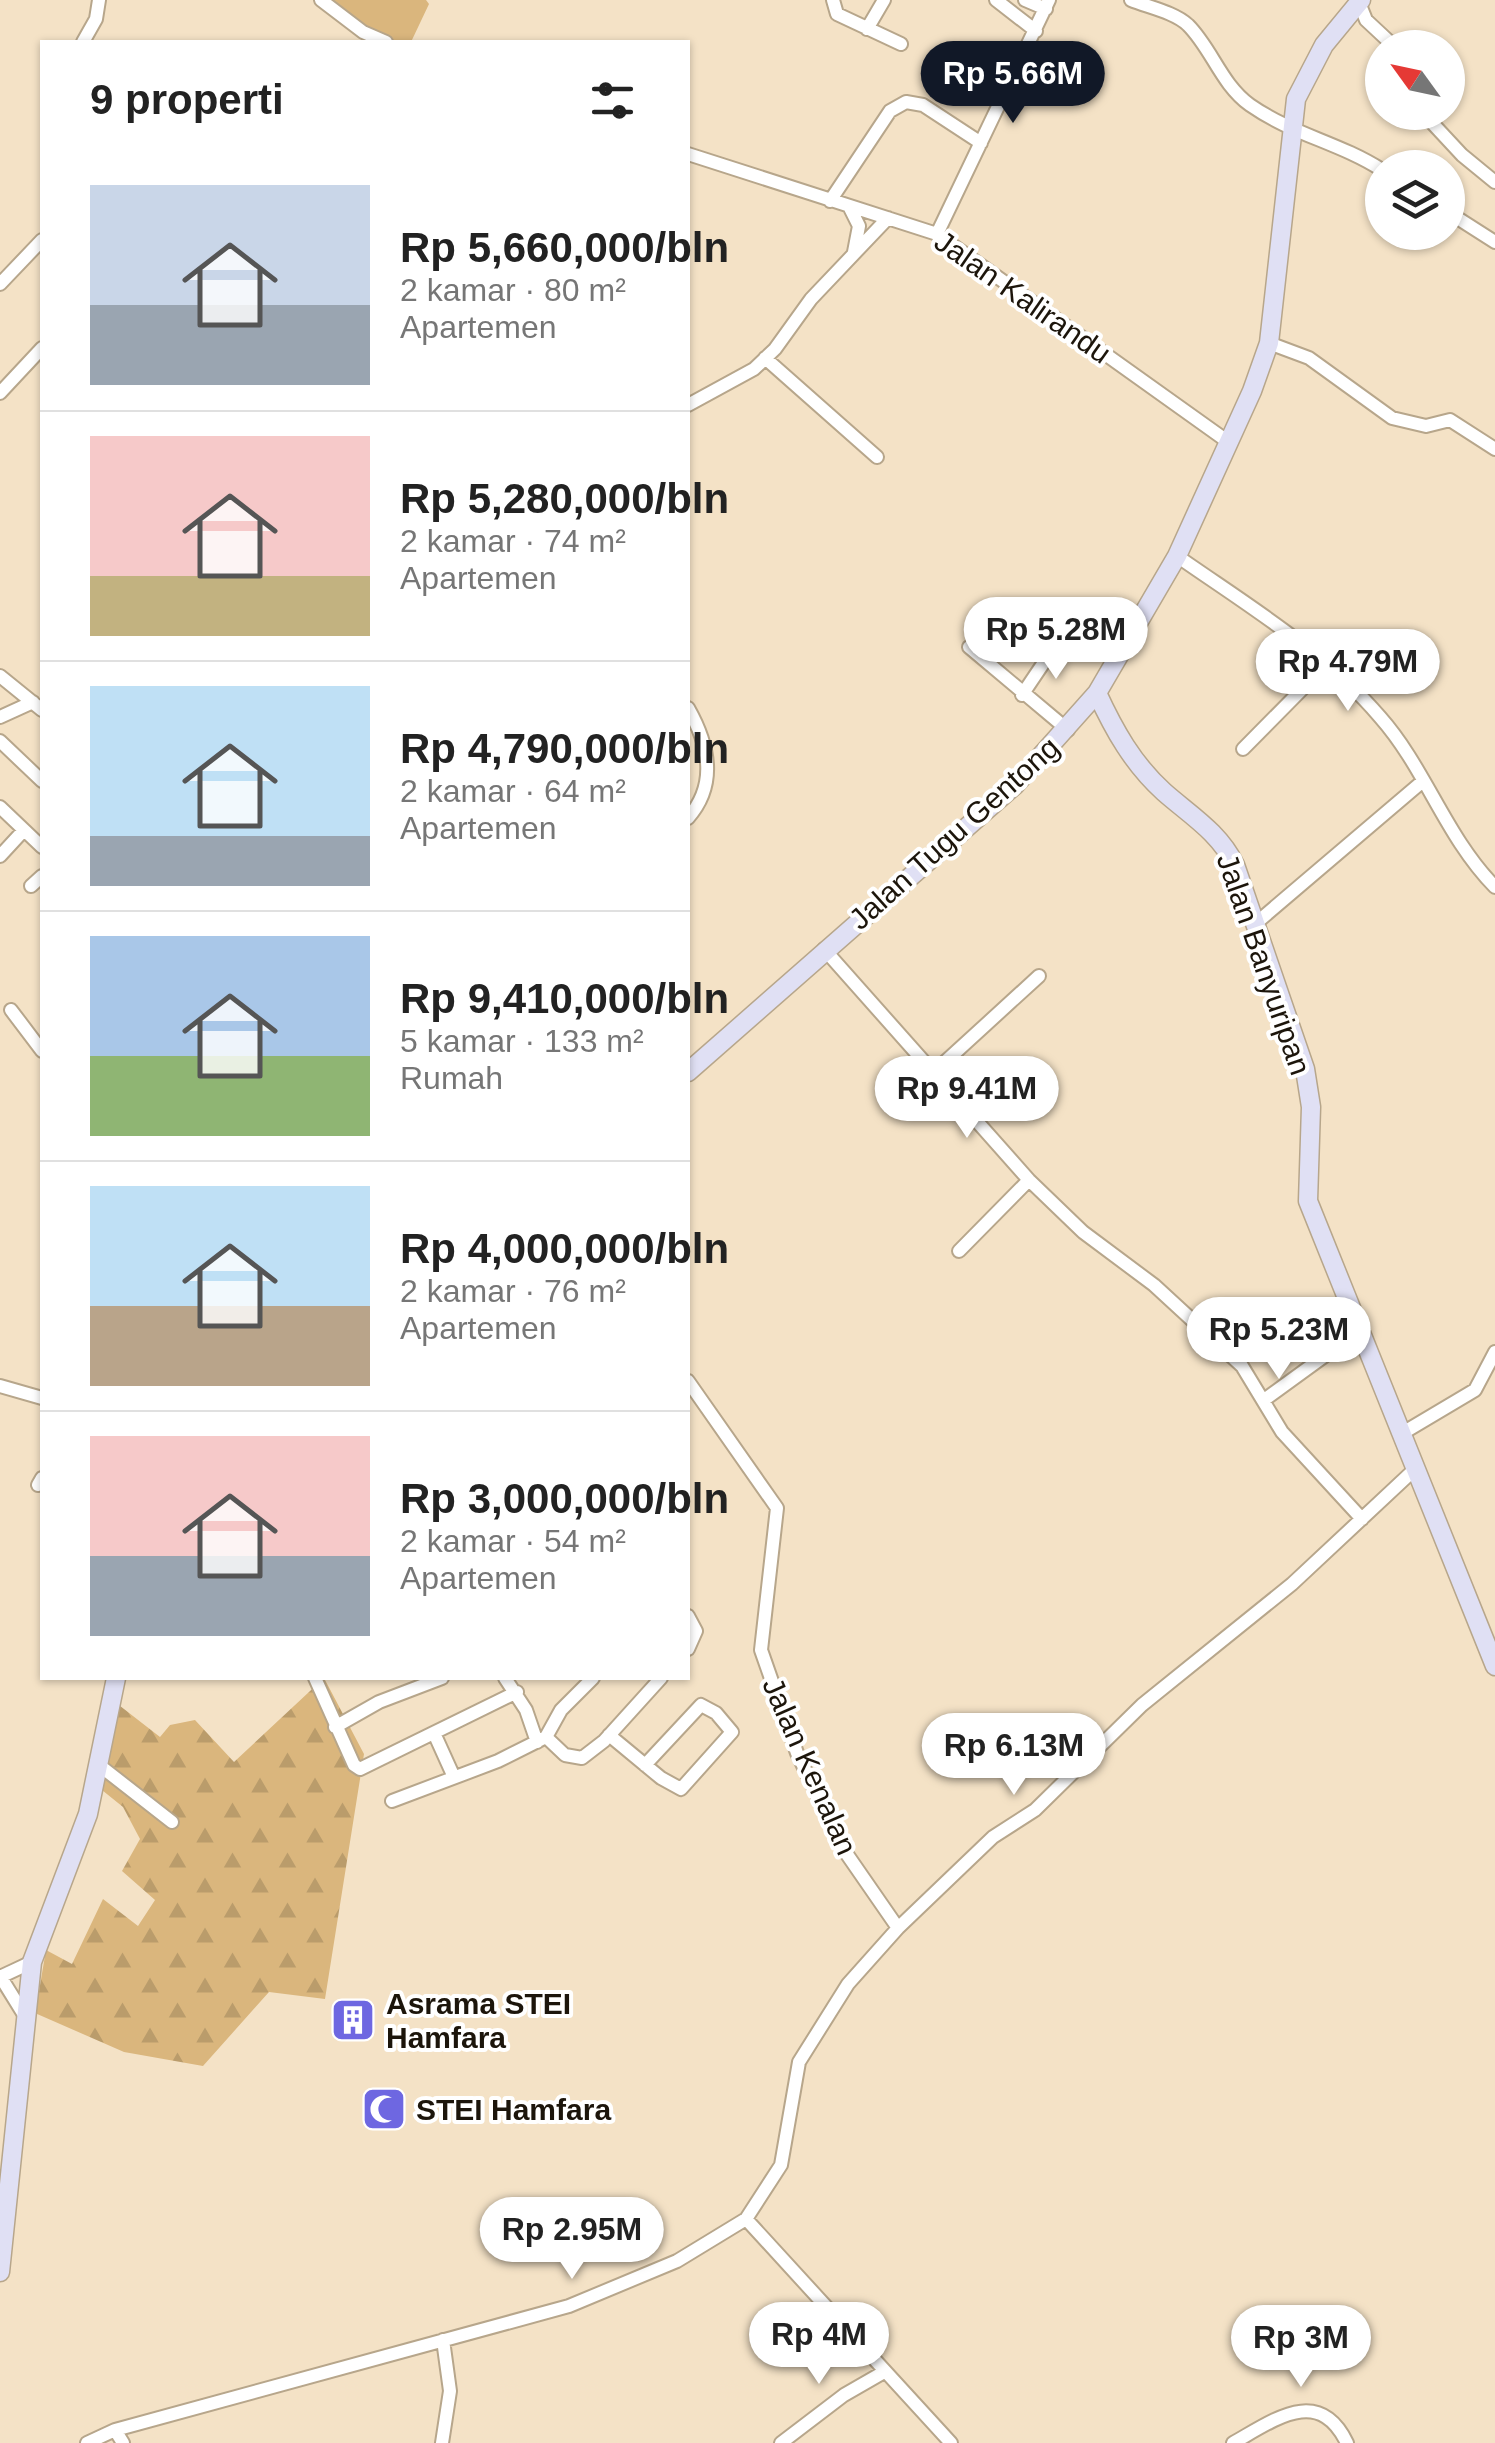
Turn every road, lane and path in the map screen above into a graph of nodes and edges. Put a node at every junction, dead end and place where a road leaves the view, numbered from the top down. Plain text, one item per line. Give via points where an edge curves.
1 (99, 0) edge
2 (321, 0) edge
3 (833, 0) edge
4 (884, 0) edge
5 (996, 0) edge
6 (1026, 0) edge
7 (1131, 0) edge
8 (1360, 0) edge
9 (1048, 4) edge
10 (866, 29) junction
11 (1377, 30) edge
12 (1036, 31) junction
13 (84, 40) edge
14 (381, 40) edge
15 (901, 44) dead end
16 (1290, 130) junction
17 (1439, 130) edge
18 (981, 143) junction
19 (690, 155) edge
20 (1365, 160) edge
21 (1495, 182) edge
22 (830, 201) junction
23 (850, 208) junction
24 (888, 218) junction
25 (1465, 223) edge
26 (937, 234) junction
27 (40, 242) edge
28 (1495, 242) edge
29 (854, 254) junction
30 (0, 284) edge
31 (1268, 342) junction
32 (40, 350) edge
33 (766, 358) junction
34 (0, 392) edge
35 (690, 404) edge
36 (1227, 441) junction
37 (1495, 450) edge
38 (878, 457) dead end
39 (1178, 556) junction
40 (1055, 646) dead end
41 (968, 647) dead end
42 (1327, 664) junction
43 (0, 676) edge
44 (1097, 693) junction
45 (1022, 694) junction
46 (38, 706) edge
47 (690, 714) edge
48 (0, 717) edge
49 (1068, 730) junction
50 (0, 741) edge
51 (1243, 749) dead end
52 (40, 779) edge
53 (1423, 781) junction
54 (0, 807) edge
55 (690, 815) edge
56 (24, 830) junction
57 (40, 845) edge
58 (0, 856) edge
59 (40, 878) edge
60 (31, 886) dead end
61 (1495, 886) edge
62 (1256, 924) junction
63 (824, 949) junction
64 (1039, 976) dead end
65 (11, 1010) dead end
66 (40, 1048) edge
67 (690, 1070) edge
68 (934, 1072) junction
69 (1029, 1180) junction
70 (959, 1251) dead end
71 (1359, 1331) junction
72 (1495, 1352) edge
73 (690, 1385) edge
74 (0, 1386) edge
75 (40, 1397) edge
76 (1264, 1400) junction
77 (1401, 1434) junction
78 (1415, 1470) junction
79 (1362, 1520) junction
80 (690, 1620) edge
81 (690, 1644) edge
82 (1495, 1666) edge
83 (116, 1680) edge
84 (316, 1680) edge
85 (437, 1680) edge
86 (507, 1680) edge
87 (590, 1680) edge
88 (659, 1680) edge
89 (517, 1692) junction
90 (335, 1727) junction
91 (434, 1733) junction
92 (609, 1734) junction
93 (542, 1739) junction
94 (98, 1764) junction
95 (645, 1765) junction
96 (453, 1776) junction
97 (392, 1801) dead end
98 (172, 1822) dead end
99 (898, 1928) junction
100 (32, 1962) junction
101 (0, 1977) edge
102 (23, 2014) junction
103 (746, 2220) junction
104 (0, 2272) edge
105 (443, 2340) junction
106 (884, 2372) junction
107 (115, 2430) junction
108 (87, 2443) edge
109 (123, 2443) edge
110 (442, 2443) edge
111 (781, 2443) edge
112 (950, 2443) edge
113 (1233, 2443) edge
114 (1347, 2443) edge

1 - 13 street
2 - 14 street
3 - 10 street via 836,14
4 - 10 street
5 - 12 street
6 - 9 street
7 - 16 street via 1189,26 1238,95
8 - 11 street
8 - 16 main road, Jalan Tugu Gentong via 1307,72
9 - 12 street
10 - 15 street
12 - 18 street
16 - 20 street
16 - 31 main road, Jalan Tugu Gentong
17 - 21 street
18 - 22 street via 923,105 906,102 890,112
18 - 26 street
19 - 22 street, Jalan Kalirandu
22 - 23 street, Jalan Kalirandu
23 - 24 street, Jalan Kalirandu
23 - 29 street via 859,226
24 - 26 street, Jalan Kalirandu
24 - 29 street
25 - 28 street
26 - 36 street, Jalan Kalirandu
27 - 30 street
29 - 33 street
31 - 36 main road, Jalan Tugu Gentong
31 - 37 street via 1309,358 1392,418 1426,426 1450,420
32 - 34 street
33 - 35 street
33 - 38 street
36 - 39 main road, Jalan Tugu Gentong
39 - 42 street
39 - 44 main road, Jalan Tugu Gentong
40 - 45 street
41 - 45 street
42 - 51 street
42 - 53 street via 1380,716
43 - 46 street
44 - 49 main road, Jalan Tugu Gentong
44 - 62 main road, Jalan Banyuripan via 1132,758 1227,848
45 - 49 street
46 - 48 street
47 - 55 street via 709,766
49 - 63 main road, Jalan Tugu Gentong
50 - 52 street
53 - 61 street via 1456,842
53 - 62 street
54 - 56 street
56 - 57 street
56 - 58 street
59 - 60 street
62 - 71 main road, Jalan Banyuripan via 1305,1069 1311,1107 1308,1201
63 - 67 main road, Jalan Tugu Gentong
63 - 68 street
64 - 68 street
65 - 66 street
68 - 69 street
69 - 70 street
69 - 76 street via 1242,1366
71 - 76 street
71 - 77 main road, Jalan Banyuripan
72 - 77 street via 1475,1390
73 - 99 street, Jalan Kenalan via 777,1508 761,1650 844,1850
74 - 75 street
76 - 79 street via 1282,1432
77 - 78 main road, Jalan Banyuripan
78 - 79 street
78 - 82 main road, Jalan Banyuripan
79 - 99 street via 1263,1610 1142,1705 1035,1810 993,1837
80 - 81 street via 696,1630
83 - 94 main road
84 - 90 street
85 - 90 street
86 - 89 street
87 - 93 street
88 - 92 street
89 - 91 street
89 - 93 street
90 - 91 street via 360,1769
91 - 96 street
92 - 93 street via 578,1759
92 - 95 street
93 - 96 street
94 - 98 street
94 - 100 main road via 88,1814
95 - 95 street via 700,1705 732,1732 680,1789
96 - 97 street
99 - 103 street via 810,2040 796,2076 781,2164
100 - 101 street
100 - 102 main road
101 - 102 street
102 - 104 main road
103 - 105 street via 629,2283
103 - 106 street
105 - 107 street
105 - 110 street via 450,2391
106 - 111 street
106 - 112 street
107 - 108 street
107 - 109 street
113 - 114 street via 1310,2410 1331,2420

